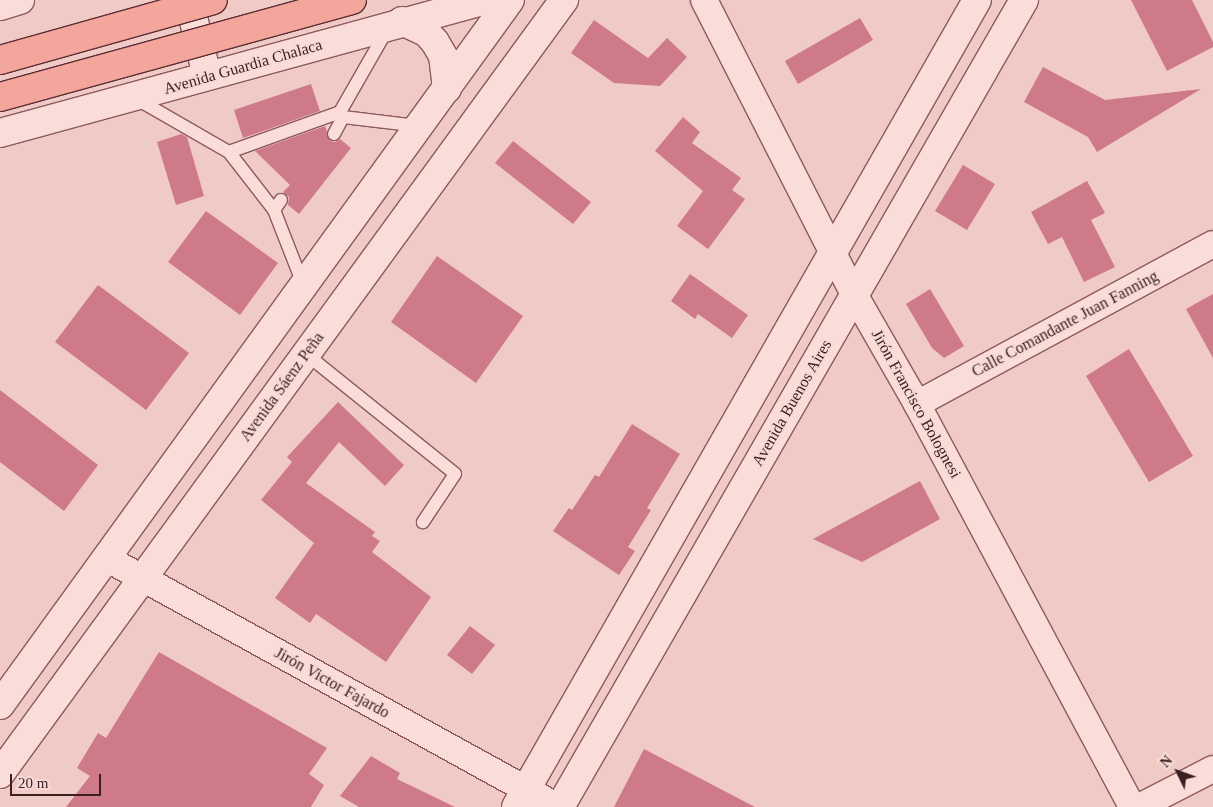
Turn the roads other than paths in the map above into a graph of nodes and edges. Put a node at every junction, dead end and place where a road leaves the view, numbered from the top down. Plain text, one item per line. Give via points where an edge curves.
1 (20, 0) edge
2 (189, 0) edge
3 (213, 0) edge
4 (352, 0) edge
5 (486, 0) edge
6 (510, 0) edge
7 (564, 0) edge
8 (704, 0) edge
9 (977, 0) edge
10 (1024, 0) edge
11 (0, 6) edge
12 (395, 24) junction
13 (0, 60) edge
14 (207, 76) junction
15 (447, 89) junction
16 (0, 97) edge
17 (133, 97) junction
18 (342, 115) junction
19 (419, 126) junction
20 (0, 134) edge
21 (334, 134) dead end
22 (229, 152) junction
23 (1213, 244) edge
24 (833, 253) junction
25 (304, 286) junction
26 (854, 294) junction
27 (306, 354) junction
28 (917, 404) junction
29 (424, 522) dead end
30 (106, 558) junction
31 (142, 578) junction
32 (0, 705) edge
33 (1213, 769) edge
34 (0, 774) edge
35 (521, 798) edge
36 (559, 807) edge
37 (1132, 807) edge
38 (1139, 807) edge

1 - 11 main road
2 - 14 main road
3 - 13 main road, bridge
4 - 16 main road, bridge
5 - 12 main road, Avenida Guardia Chalaca
6 - 15 main road
7 - 27 main road, Avenida Sáenz Peña
8 - 24 street, Jirón Francisco Bolognesi
9 - 24 main road
10 - 26 main road, Avenida Buenos Aires
12 - 14 main road, Avenida Guardia Chalaca
12 - 15 main road via 426,32 435,42 443,56
12 - 18 lane
14 - 17 main road, Avenida Guardia Chalaca
15 - 19 main road
17 - 20 main road, Avenida Guardia Chalaca
17 - 22 lane
18 - 19 lane
18 - 21 lane
18 - 22 lane
19 - 25 main road
22 - 25 lane via 278,205
23 - 28 street, Calle Comandante Juan Fanning
24 - 26 street, Jirón Francisco Bolognesi
24 - 35 main road
25 - 30 main road
26 - 28 street, Jirón Francisco Bolognesi
26 - 36 main road, Avenida Buenos Aires
27 - 29 lane via 456,474
27 - 31 main road, Avenida Sáenz Peña
28 - 37 street, Jirón Francisco Bolognesi
30 - 31 street, Jirón Victor Fajardo
30 - 32 main road
31 - 34 main road, Avenida Sáenz Peña
31 - 35 street, Jirón Victor Fajardo
33 - 38 street
35 - 36 street, Jirón Victor Fajardo

